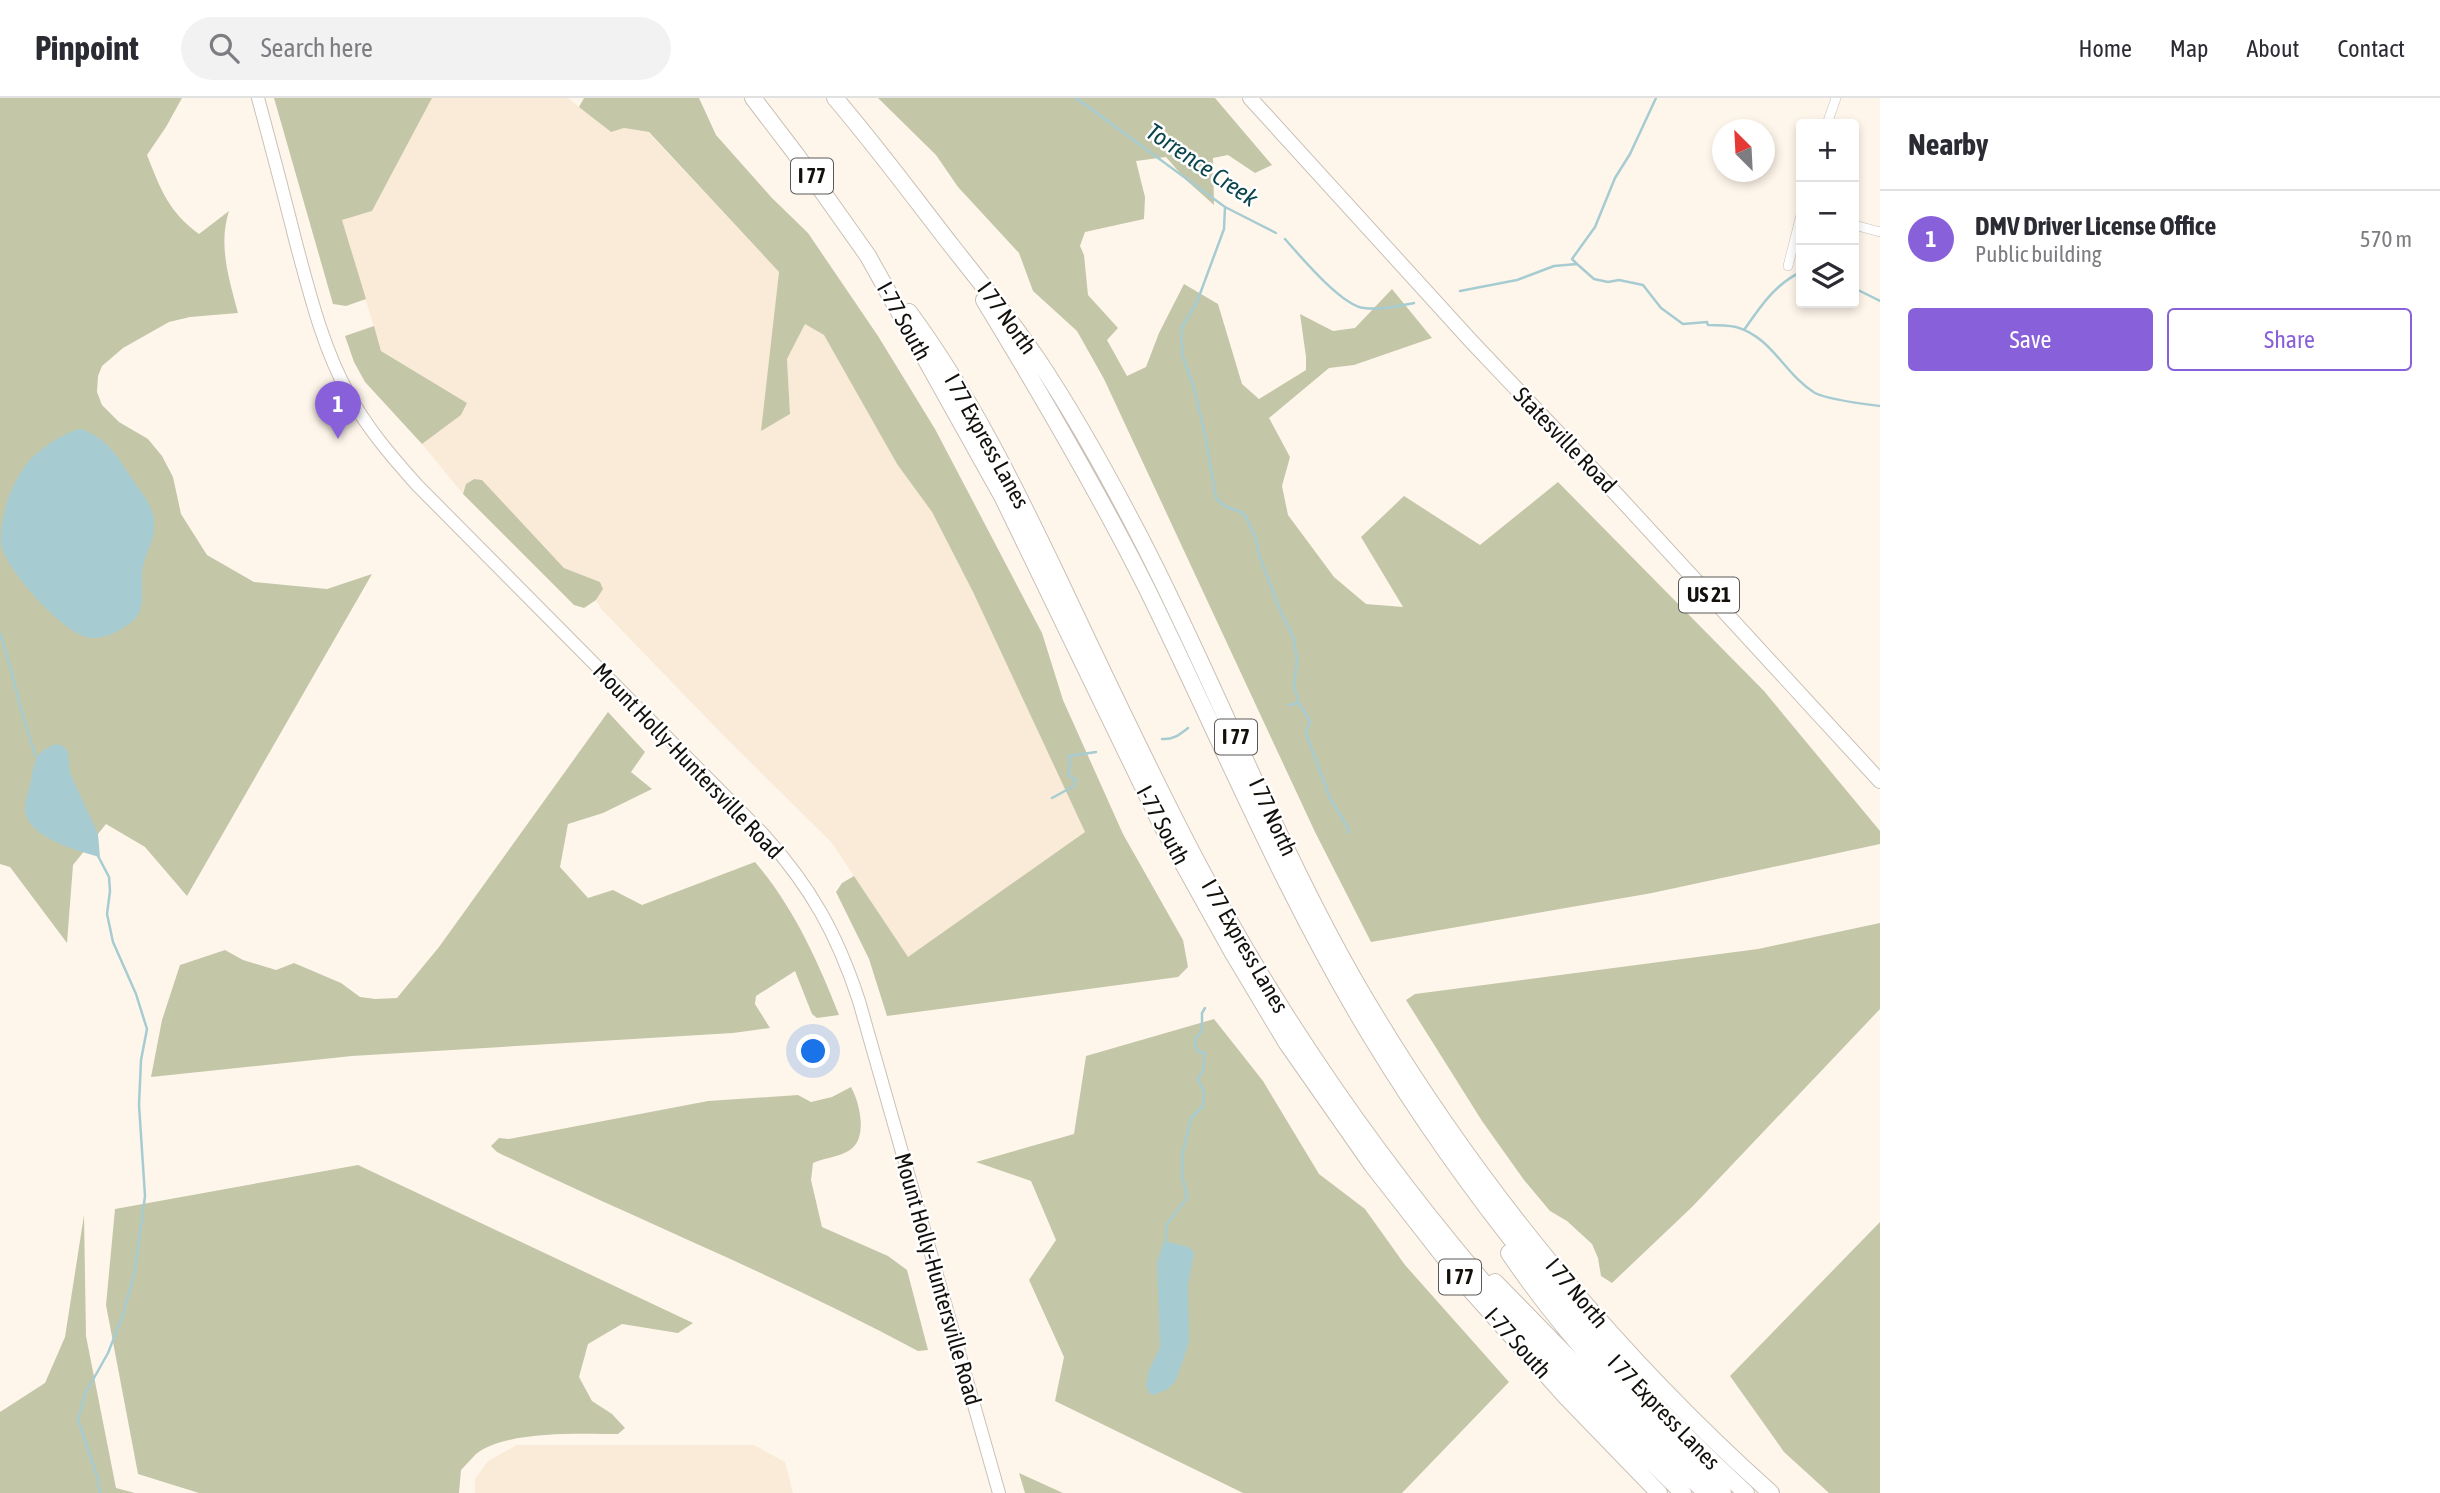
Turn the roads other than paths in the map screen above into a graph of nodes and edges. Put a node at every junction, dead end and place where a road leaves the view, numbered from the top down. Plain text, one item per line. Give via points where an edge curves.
1 (258, 98) edge
2 (753, 98) edge
3 (835, 98) edge
4 (1250, 98) edge
5 (1836, 98) edge
6 (1829, 119) edge
7 (1859, 226) edge
8 (1880, 232) edge
9 (1796, 235) edge
10 (950, 244) junction
11 (868, 256) junction
12 (1788, 266) dead end
13 (1880, 781) edge
14 (1451, 1159) junction
15 (1414, 1197) junction
16 (999, 1493) edge
17 (1659, 1493) edge
18 (1684, 1493) edge
19 (1706, 1493) edge
20 (1723, 1493) edge
21 (1746, 1493) edge
22 (1771, 1493) edge

1 - 16 main road, Mount Holly-Huntersville Road via 332,360 360,413 416,485 763,834 824,915 859,1001
2 - 11 highway, I-77 South / I 77
3 - 10 highway, I 77 North / I 77
4 - 13 main road, Statesville Road / US 21
5 - 6 street
7 - 8 street
9 - 12 street
10 - 14 highway, I 77 Express Lanes / I 77 via 1119,534 1320,947 1369,1034
10 - 22 highway, I 77 North / I 77 via 1040,363 1116,492 1184,625 1308,892 1408,1068 1471,1160 1555,1268 1655,1381
11 - 15 highway, I 77 Express Lanes / I 77 via 941,358 992,445 1174,818 1245,949 1326,1076
11 - 17 highway, I-77 South / I 77 via 1002,496 1167,835 1286,1042 1372,1165 1465,1284
14 - 20 highway via 1505,1247 1561,1323 1632,1403
14 - 21 highway, I 77 Express Lanes / I 77 via 1576,1318 1643,1392
15 - 18 highway, I 77 Express Lanes / I 77 via 1542,1350
15 - 19 highway

